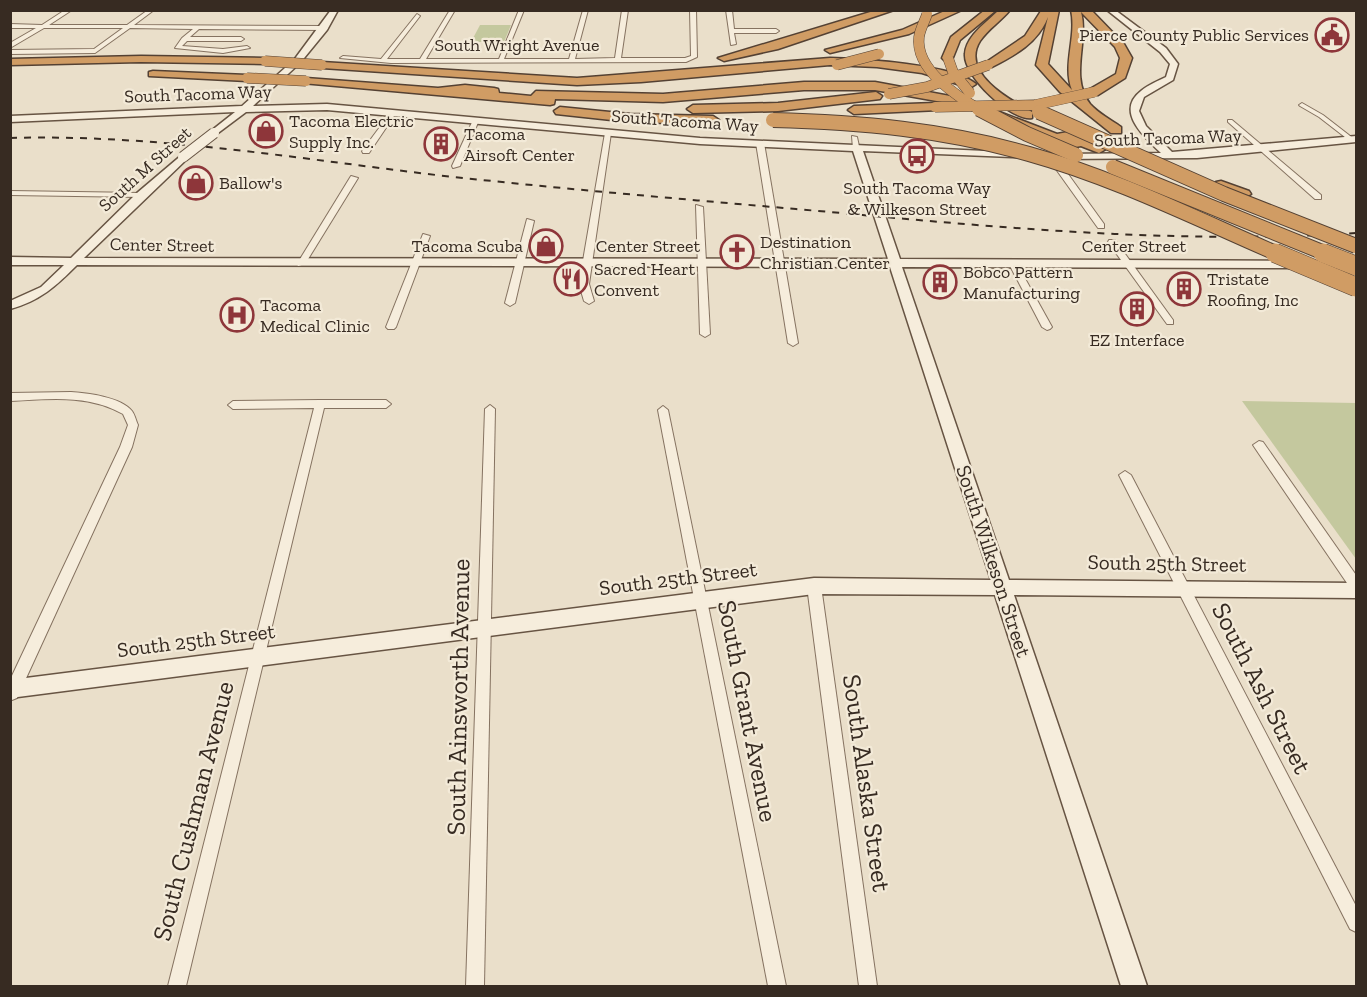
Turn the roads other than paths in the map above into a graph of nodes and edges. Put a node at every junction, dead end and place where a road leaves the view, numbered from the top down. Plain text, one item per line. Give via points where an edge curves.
1 (70, 10) edge
2 (153, 10) edge
3 (335, 10) edge
4 (453, 10) edge
5 (522, 10) edge
6 (586, 10) edge
7 (625, 10) edge
8 (693, 10) edge
9 (729, 10) edge
10 (889, 10) edge
11 (957, 10) edge
12 (971, 10) edge
13 (991, 10) edge
14 (1005, 10) edge
15 (1045, 10) edge
16 (1054, 10) edge
17 (1076, 10) edge
18 (1085, 10) edge
19 (1110, 10) edge
20 (929, 12) edge
21 (417, 16) dead end
22 (10, 26) edge
23 (44, 26) junction
24 (127, 28) junction
25 (197, 28) junction
26 (325, 28) junction
27 (945, 28) dead end
28 (732, 31) junction
29 (776, 31) dead end
30 (929, 36) dead end
31 (184, 39) junction
32 (241, 39) dead end
33 (912, 43) dead end
34 (733, 44) dead end
35 (10, 46) edge
36 (247, 48) dead end
37 (10, 52) edge
38 (884, 52) dead end
39 (343, 58) dead end
40 (383, 60) junction
41 (422, 60) junction
42 (501, 60) junction
43 (572, 60) junction
44 (618, 60) junction
45 (10, 62) edge
46 (10, 68) edge
47 (256, 69) junction
48 (444, 72) junction
49 (136, 74) dead end
50 (314, 75) junction
51 (497, 76) junction
52 (480, 84) junction
53 (436, 92) junction
54 (595, 104) junction
55 (1084, 105) junction
56 (1302, 105) dead end
57 (1318, 105) dead end
58 (244, 109) junction
59 (393, 112) junction
60 (1039, 112) junction
61 (1321, 116) junction
62 (10, 119) edge
63 (476, 120) junction
64 (1230, 121) dead end
65 (1116, 130) junction
66 (608, 133) junction
67 (854, 136) dead end
68 (1354, 140) edge
69 (759, 143) junction
70 (857, 148) junction
71 (1100, 149) junction
72 (1265, 150) junction
73 (366, 151) dead end
74 (1170, 156) junction
75 (1052, 157) junction
76 (456, 166) dead end
77 (354, 178) dead end
78 (10, 193) edge
79 (1244, 194) junction
80 (141, 195) junction
81 (1318, 197) dead end
82 (1180, 205) junction
83 (699, 207) dead end
84 (530, 221) dead end
85 (1101, 226) dead end
86 (1356, 230) edge
87 (426, 236) dead end
88 (1356, 238) edge
89 (1112, 242) dead end
90 (1356, 246) edge
91 (1356, 253) edge
92 (1356, 259) edge
93 (10, 261) edge
94 (73, 262) junction
95 (301, 264) junction
96 (415, 264) junction
97 (520, 264) junction
98 (586, 264) junction
99 (702, 264) junction
100 (779, 264) junction
101 (895, 264) junction
102 (1013, 264) junction
103 (1128, 264) junction
104 (1356, 265) edge
105 (1356, 271) edge
106 (1356, 278) edge
107 (1356, 287) edge
108 (1356, 297) edge
109 (589, 301) dead end
110 (510, 303) dead end
111 (10, 305) edge
112 (1170, 322) dead end
113 (390, 327) dead end
114 (1047, 327) dead end
115 (705, 334) dead end
116 (793, 343) dead end
117 (10, 397) edge
118 (320, 404) junction
119 (386, 404) dead end
120 (233, 405) dead end
121 (490, 409) dead end
122 (663, 410) dead end
123 (1259, 446) dead end
124 (1125, 475) dead end
125 (1001, 585) junction
126 (814, 586) junction
127 (1184, 587) junction
128 (1356, 588) edge
129 (702, 599) junction
130 (483, 627) junction
131 (257, 657) junction
132 (12, 691) edge
133 (1356, 923) edge
134 (177, 987) edge
135 (475, 987) edge
136 (777, 987) edge
137 (868, 987) edge
138 (1134, 987) edge

1 - 23 street
2 - 24 street
3 - 26 street, South M Street
4 - 41 street
5 - 42 street
6 - 43 street
7 - 44 street
8 - 44 street, South Wright Avenue via 691,59
9 - 28 street
10 - 48 highway via 774,47 677,66 578,73
11 - 51 highway via 877,40 758,63 623,76
12 - 27 highway
13 - 104 highway, bridge via 955,39 948,58 953,72 977,99 1041,136
14 - 71 highway via 972,45 973,68 981,80 1015,108
15 - 54 highway, bridge via 1041,25 1028,40 988,66 927,87 749,109
16 - 55 highway via 1042,65
17 - 55 highway via 1073,78
18 - 54 highway, bridge via 1120,46 1126,58 1121,75 1094,92 1060,101 726,115
19 - 74 street via 1163,50 1174,64 1170,78 1142,93 1134,110 1138,121
20 - 82 highway, bridge via 918,30 919,49 929,69 956,94 1014,128
21 - 40 street
22 - 23 street
23 - 24 street
23 - 35 street
24 - 25 street
24 - 37 street via 95,51
25 - 26 street
25 - 31 street
26 - 58 street, South M Street
28 - 29 street
28 - 34 street
30 - 33 highway
31 - 32 street
31 - 36 street via 177,47 223,51
38 - 52 highway, bridge via 778,75 668,86
39 - 40 street, South Wright Avenue
40 - 41 street, South Wright Avenue
41 - 42 street, South Wright Avenue
42 - 43 street, South Wright Avenue
43 - 44 street, South Wright Avenue
45 - 47 highway via 141,59
46 - 47 highway via 140,65
47 - 49 highway
47 - 50 highway, bridge
47 - 50 highway, bridge
48 - 50 highway
48 - 51 highway
50 - 52 highway
50 - 53 highway
50 - 82 highway, bridge via 371,92 630,118 881,124 986,143
51 - 60 highway, bridge via 629,80 844,60 912,66
52 - 71 highway via 598,94 823,81 884,84 979,103
53 - 54 highway
53 - 92 highway via 465,89 652,98 804,86 875,86 962,102
55 - 65 highway
56 - 61 street
57 - 61 street
58 - 59 street, South Tacoma Way
58 - 62 street, South Tacoma Way
58 - 80 street, South M Street, bridge
59 - 63 street, South Tacoma Way
59 - 73 street
60 - 79 highway, bridge
60 - 90 highway, bridge via 1224,194
61 - 68 street
63 - 66 street, South Tacoma Way
63 - 76 street
64 - 72 street
65 - 79 highway via 1157,155
65 - 86 highway via 1199,168
66 - 69 street, South Tacoma Way
66 - 98 street
67 - 70 street, South Wilkeson Street
68 - 72 street, South Tacoma Way
69 - 70 street, South Tacoma Way
69 - 100 street
70 - 75 street, South Tacoma Way
70 - 101 street, South Wilkeson Street
71 - 91 highway
72 - 74 street, South Tacoma Way
72 - 81 street
74 - 75 street, South Tacoma Way
75 - 85 street
77 - 95 street
78 - 80 street
79 - 88 highway
80 - 94 street, South M Street
82 - 105 highway, bridge
82 - 106 highway
82 - 107 highway, bridge
82 - 108 highway, bridge
83 - 99 street
84 - 97 street
87 - 96 street
89 - 103 street
93 - 94 street, Center Street
94 - 95 street, Center Street
94 - 111 street, South M Street via 45,290
95 - 96 street, Center Street
96 - 97 street, Center Street
96 - 113 street
97 - 98 street, Center Street
97 - 110 street
98 - 99 street, Center Street
98 - 109 street via 584,287
99 - 100 street, Center Street
99 - 115 street
100 - 101 street, Center Street
100 - 116 street
101 - 102 street, Center Street
101 - 125 street, South Wilkeson Street
102 - 103 street, Center Street
102 - 114 street
103 - 104 street, Center Street
103 - 112 street
117 - 132 street via 89,398 111,404 130,416 132,430
118 - 119 street
118 - 120 street
118 - 131 street, South Cushman Avenue
121 - 130 street, South Ainsworth Avenue
122 - 129 street, South Grant Avenue
123 - 128 street
124 - 127 street, South Ash Street
125 - 126 street, South 25th Street
125 - 127 street, South 25th Street
125 - 138 street, South Wilkeson Street
126 - 129 street, South 25th Street
126 - 137 street, South Alaska Street
127 - 128 street, South 25th Street
127 - 133 street, South Ash Street
129 - 130 street, South 25th Street
129 - 136 street, South Grant Avenue
130 - 131 street, South 25th Street
130 - 135 street, South Ainsworth Avenue
131 - 132 street, South 25th Street
131 - 134 street, South Cushman Avenue

